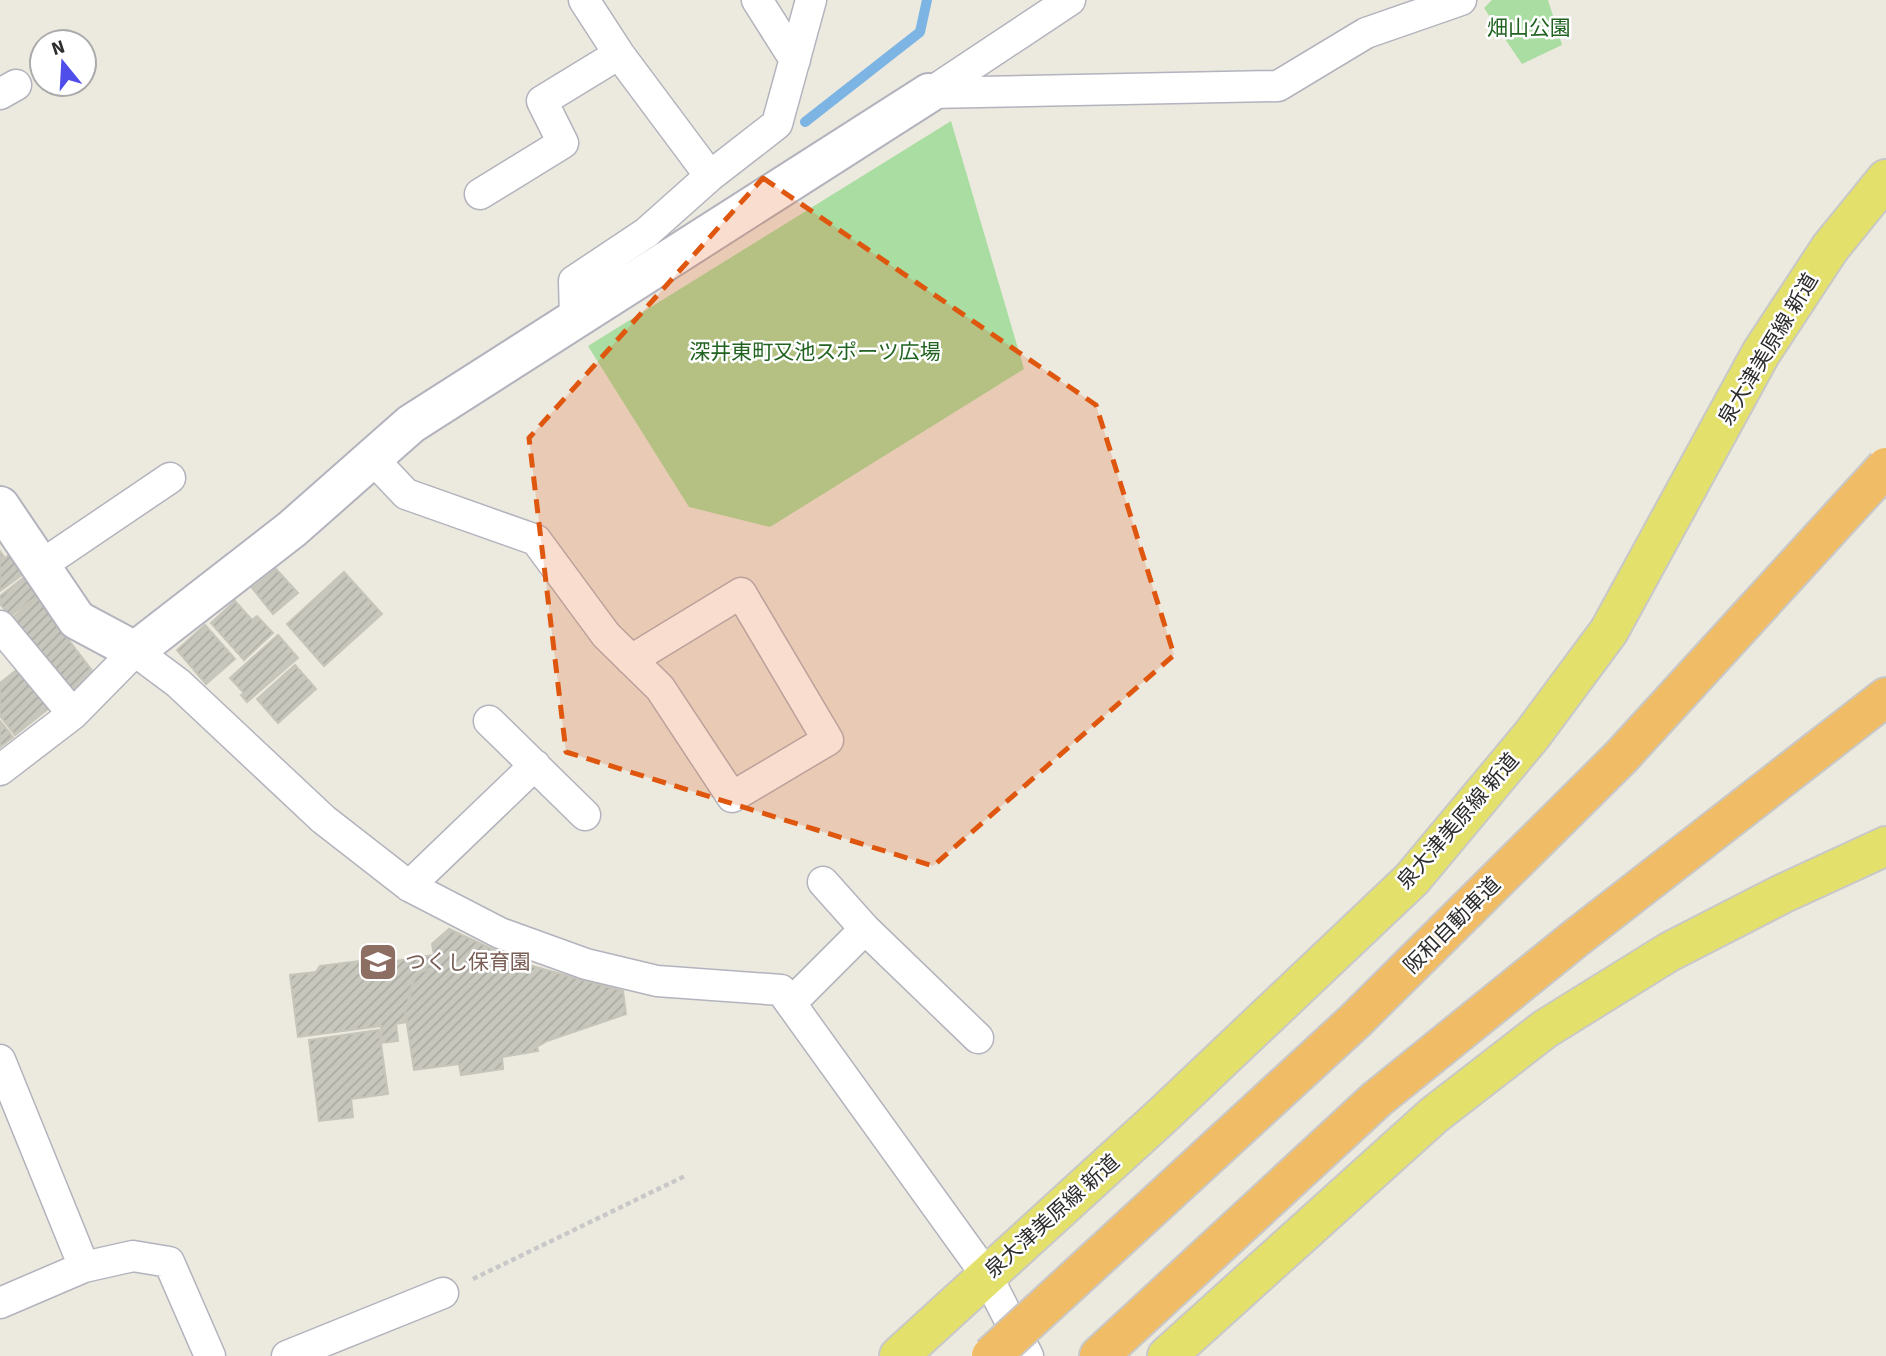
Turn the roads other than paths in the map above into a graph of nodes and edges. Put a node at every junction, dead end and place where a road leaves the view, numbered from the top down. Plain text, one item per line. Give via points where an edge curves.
1 (584, 0) edge
2 (757, 0) edge
3 (811, 0) edge
4 (1070, 0) edge
5 (1461, 0) edge
6 (619, 54) junction
7 (794, 60) junction
8 (929, 93) junction
9 (710, 176) junction
10 (1886, 179) edge
11 (480, 194) dead end
12 (575, 317) junction
13 (371, 457) junction
14 (1886, 467) edge
15 (170, 478) dead end
16 (0, 506) edge
17 (40, 566) junction
18 (0, 626) edge
19 (135, 651) junction
20 (631, 660) junction
21 (1886, 697) edge
22 (73, 715) junction
23 (489, 721) dead end
24 (535, 765) junction
25 (0, 771) edge
26 (585, 815) dead end
27 (1886, 846) edge
28 (823, 882) dead end
29 (409, 886) junction
30 (865, 929) junction
31 (791, 1003) junction
32 (978, 1038) dead end
33 (0, 1060) edge
34 (84, 1268) junction
35 (987, 1276) junction
36 (443, 1293) road end
37 (0, 1303) edge
38 (211, 1356) edge
39 (287, 1356) edge
40 (899, 1356) edge
41 (990, 1356) edge
42 (1028, 1356) edge
43 (1098, 1356) edge
44 (1167, 1356) edge

1 - 6 street
2 - 7 street
3 - 7 street
4 - 8 street
5 - 8 street via 1366,33 1278,86
6 - 9 street
6 - 11 street via 542,101 563,144
7 - 9 street via 777,124
8 - 12 street
9 - 12 street via 646,233 574,281
10 - 35 main road, 泉大津美原線 新道 via 1830,248 1761,353 1609,631 1523,746 1412,879
12 - 13 street via 411,424
13 - 19 street via 292,529
13 - 20 street via 406,494 536,540 606,635
14 - 41 highway, 阪和自動車道, bridge via 1602,777 1355,1021
15 - 17 street
16 - 17 street
17 - 19 street via 77,620
18 - 22 street
19 - 22 street
19 - 29 street via 178,683 323,819
20 - 20 street via 660,688 732,797 828,740 741,593
21 - 43 highway via 1377,1099
22 - 25 street
23 - 24 street
24 - 26 street
24 - 29 street
27 - 44 main road via 1669,951 1545,1028 1434,1115
28 - 30 street
29 - 31 street via 500,933 586,964 657,981 781,990
30 - 31 street
30 - 32 street
31 - 35 street
33 - 34 street
34 - 37 street
34 - 38 street via 133,1256 169,1262
35 - 40 main road, 泉大津美原線 新道
35 - 42 street
36 - 39 street

